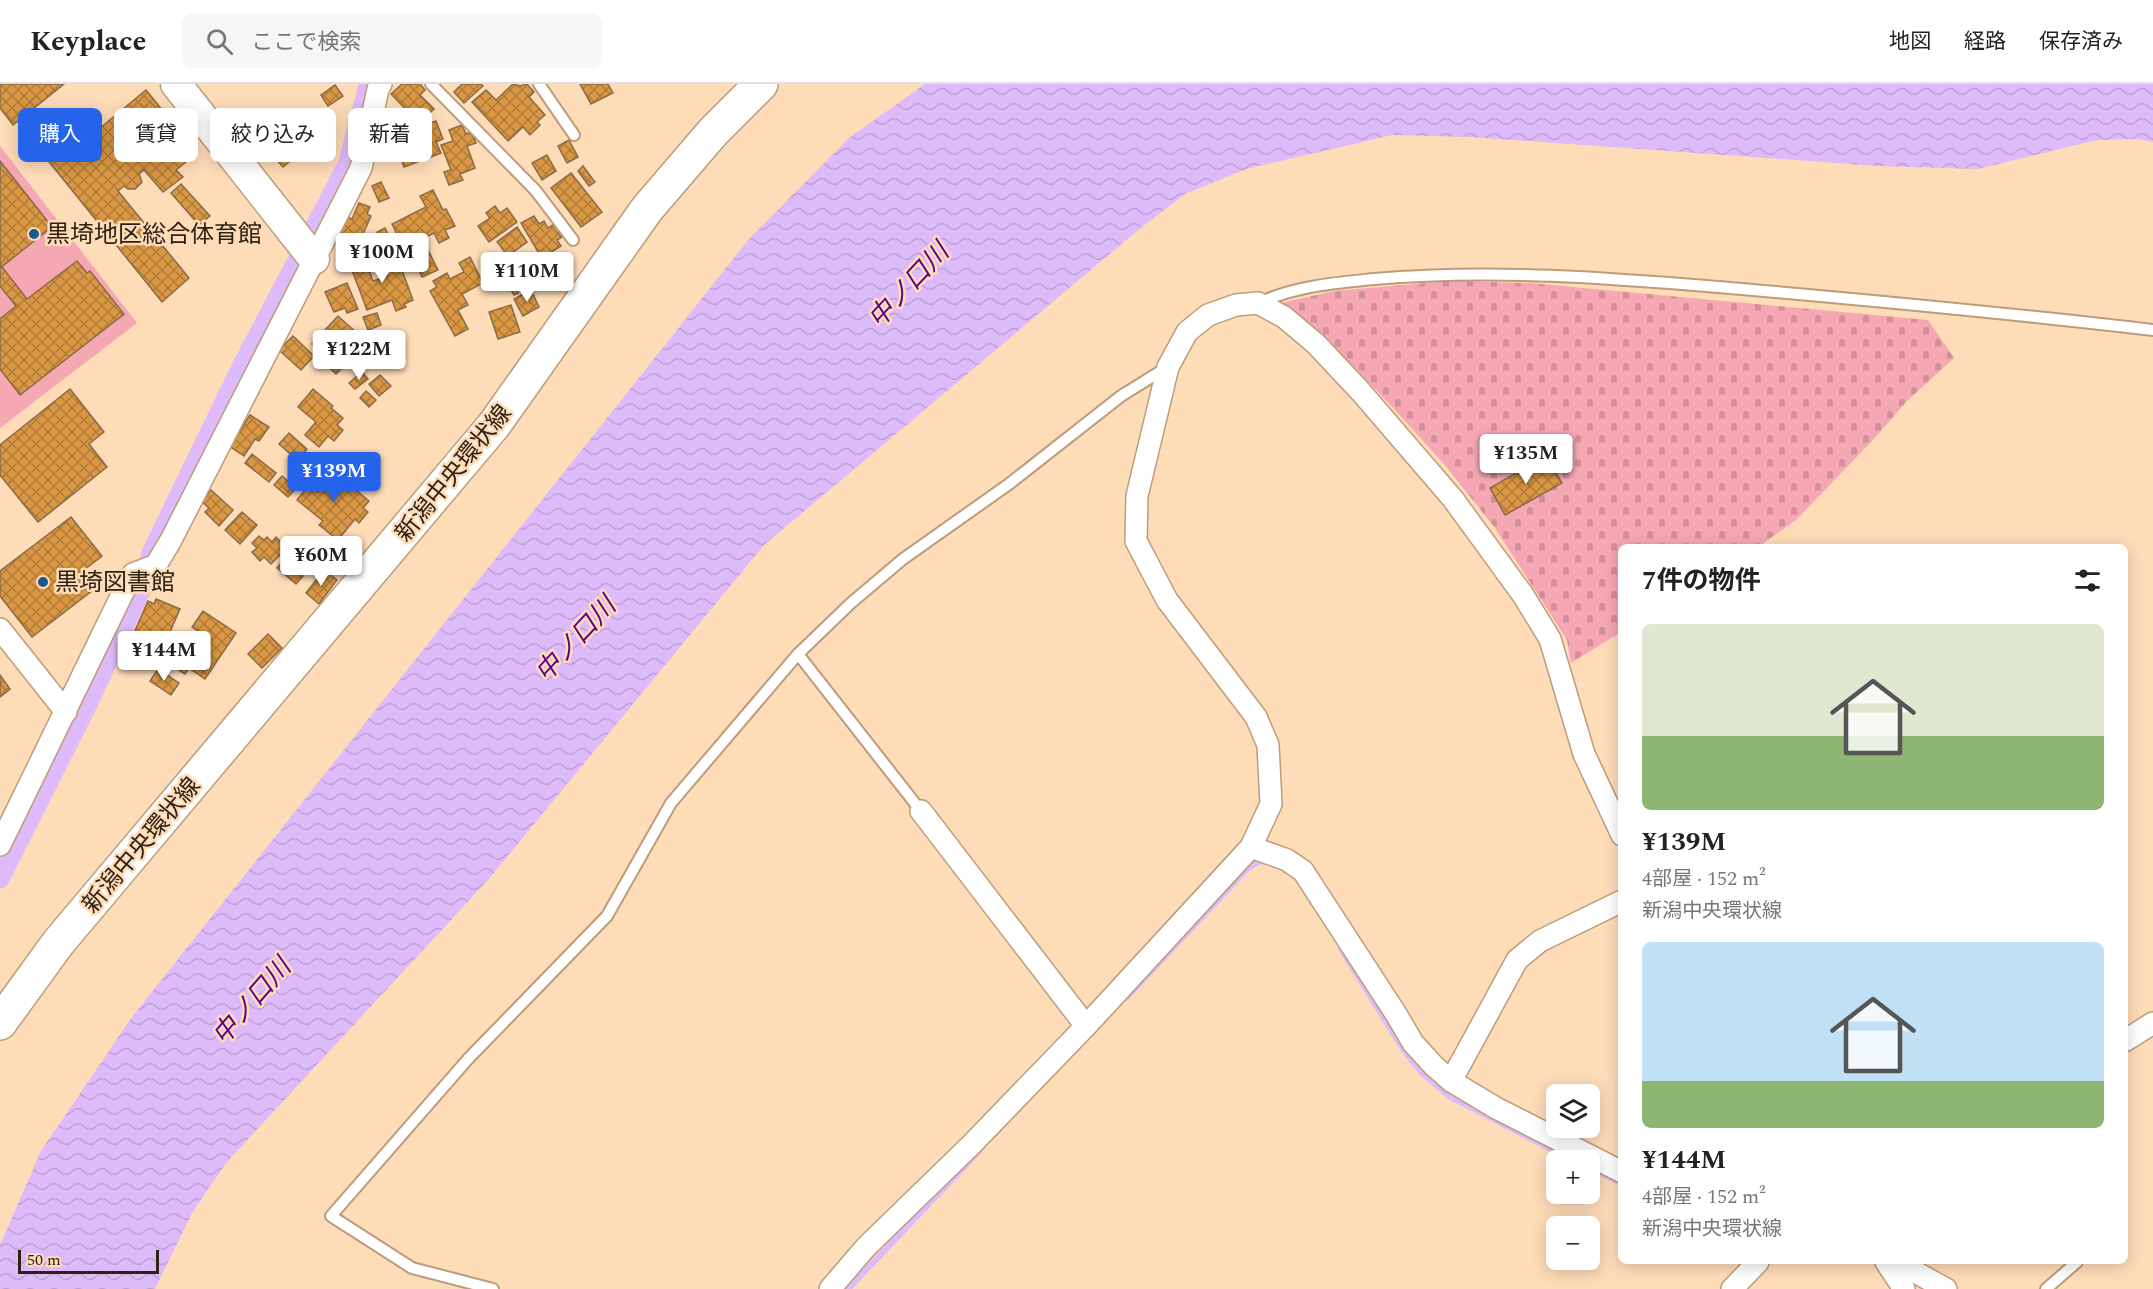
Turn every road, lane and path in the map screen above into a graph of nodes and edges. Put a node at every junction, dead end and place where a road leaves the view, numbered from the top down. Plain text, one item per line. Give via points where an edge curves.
1 (176, 84) edge
2 (381, 84) edge
3 (431, 84) edge
4 (539, 84) edge
5 (761, 84) edge
6 (574, 135) dead end
7 (573, 240) dead end
8 (314, 259) junction
9 (1258, 303) junction
10 (2153, 330) edge
11 (1168, 367) junction
12 (0, 629) edge
13 (798, 654) junction
14 (66, 712) junction
15 (921, 811) joint
16 (1618, 826) edge
17 (0, 845) edge
18 (1251, 847) junction
19 (1618, 903) edge
20 (0, 1023) edge
21 (2153, 1023) edge
22 (1086, 1026) junction
23 (2128, 1039) edge
24 (1451, 1081) junction
25 (1618, 1170) edge
26 (1756, 1264) edge
27 (1887, 1264) edge
28 (1901, 1264) edge
29 (2075, 1264) edge
30 (446, 1278) junction
31 (442, 1289) edge
32 (493, 1289) edge
33 (830, 1289) edge
34 (1731, 1289) edge
35 (1904, 1289) edge
36 (1946, 1289) edge
37 (2046, 1289) edge

1 - 8 street
2 - 8 street via 361,168
3 - 7 lane via 536,191
4 - 6 lane
5 - 20 main road, 新潟中央環状線 via 713,132 647,209 494,425 58,943
8 - 14 street via 171,540 156,565 133,574
9 - 10 lane via 1277,294 1322,284 1432,274 1545,275 1933,306
9 - 11 street via 1208,315 1187,332
9 - 16 street via 1284,316 1362,392 1453,499 1523,595 1550,639 1584,754
11 - 13 lane via 1121,396 1009,484 903,559
11 - 18 street via 1137,496 1136,541 1167,600 1256,717 1268,745 1271,804
12 - 14 street
13 - 15 lane
13 - 30 lane via 671,803 607,916 468,1059 331,1216 412,1268
14 - 17 street
15 - 22 street
18 - 22 street
18 - 24 street via 1287,860 1303,871 1413,1043
19 - 24 street via 1540,941 1517,960
21 - 23 street
22 - 33 street via 866,1247
24 - 25 street
26 - 34 street
27 - 35 street
28 - 36 street
29 - 37 lane
30 - 31 lane
30 - 32 lane

